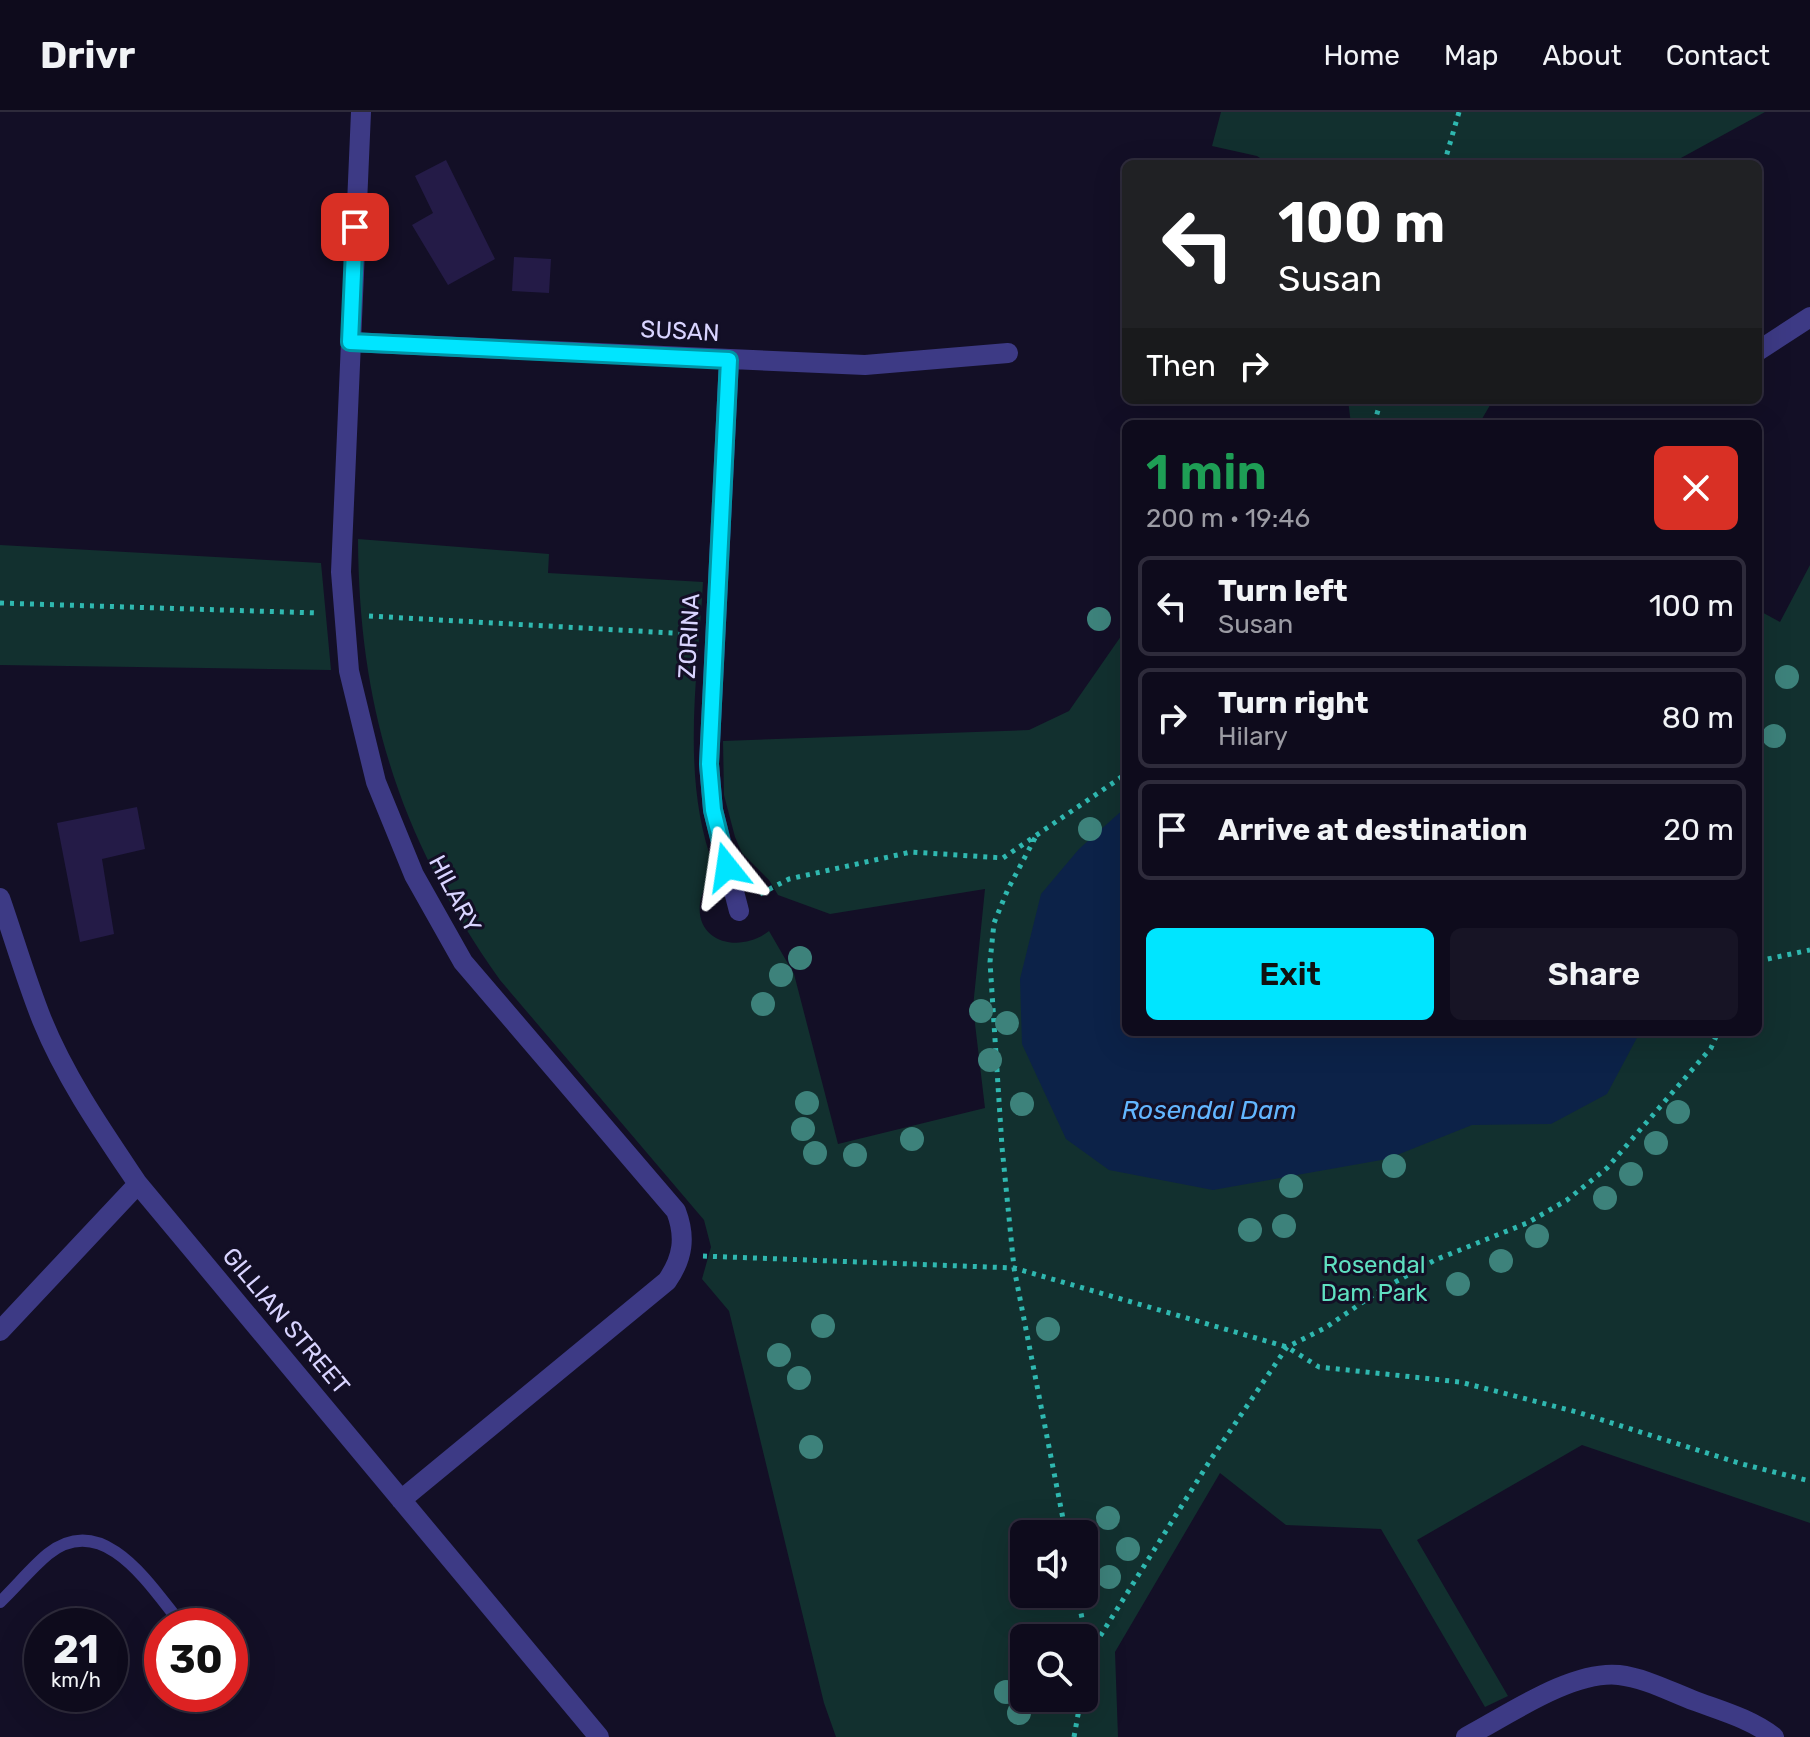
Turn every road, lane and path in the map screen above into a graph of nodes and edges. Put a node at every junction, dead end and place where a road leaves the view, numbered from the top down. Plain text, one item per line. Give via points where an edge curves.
1 (361, 112) edge
2 (1459, 112) edge
3 (1445, 160) edge
4 (1810, 317) edge
5 (350, 342) junction
6 (1762, 348) edge
7 (1008, 353) dead end
8 (729, 360) junction
9 (0, 603) edge
10 (343, 614) junction
11 (715, 636) junction
12 (1122, 777) edge
13 (1035, 838) junction
14 (0, 898) edge
15 (739, 911) joint
16 (1810, 950) edge
17 (1762, 960) edge
18 (1716, 1036) edge
19 (138, 1184) junction
20 (681, 1255) junction
21 (1014, 1268) junction
22 (0, 1331) edge
23 (1287, 1347) junction
24 (1810, 1481) edge
25 (401, 1500) junction
26 (1063, 1520) edge
27 (0, 1602) edge
28 (168, 1608) edge
29 (1098, 1640) edge
30 (1078, 1712) edge
31 (599, 1737) edge
32 (1074, 1737) edge
33 (1466, 1737) edge
34 (1774, 1737) edge

1 - 5 street, HILARY
2 - 3 path
4 - 6 street
5 - 8 street, SUSAN
5 - 10 street, HILARY via 341,530
7 - 8 street, SUSAN via 865,365
8 - 11 street, ZORINA
9 - 10 path
10 - 11 path
10 - 20 street, HILARY via 349,671 376,782 437,919 463,962 676,1211
11 - 15 street, ZORINA via 711,795
12 - 13 path
13 - 15 path via 1003,858 911,852 789,879
13 - 21 path via 994,923 990,962
14 - 19 street, GILLIAN STREET via 42,1021 65,1069
16 - 17 path
18 - 23 path via 1607,1168 1567,1200 1527,1223 1435,1260
19 - 22 street
19 - 25 street, GILLIAN STREET
20 - 21 path
20 - 25 street via 667,1281
21 - 23 path
21 - 26 path
23 - 24 path via 1319,1367 1460,1382
23 - 29 path
25 - 31 street, GILLIAN STREET
27 - 28 lane via 48,1554 86,1541 124,1556
30 - 32 path
33 - 34 street via 1565,1686 1604,1675 1640,1681 1751,1722

